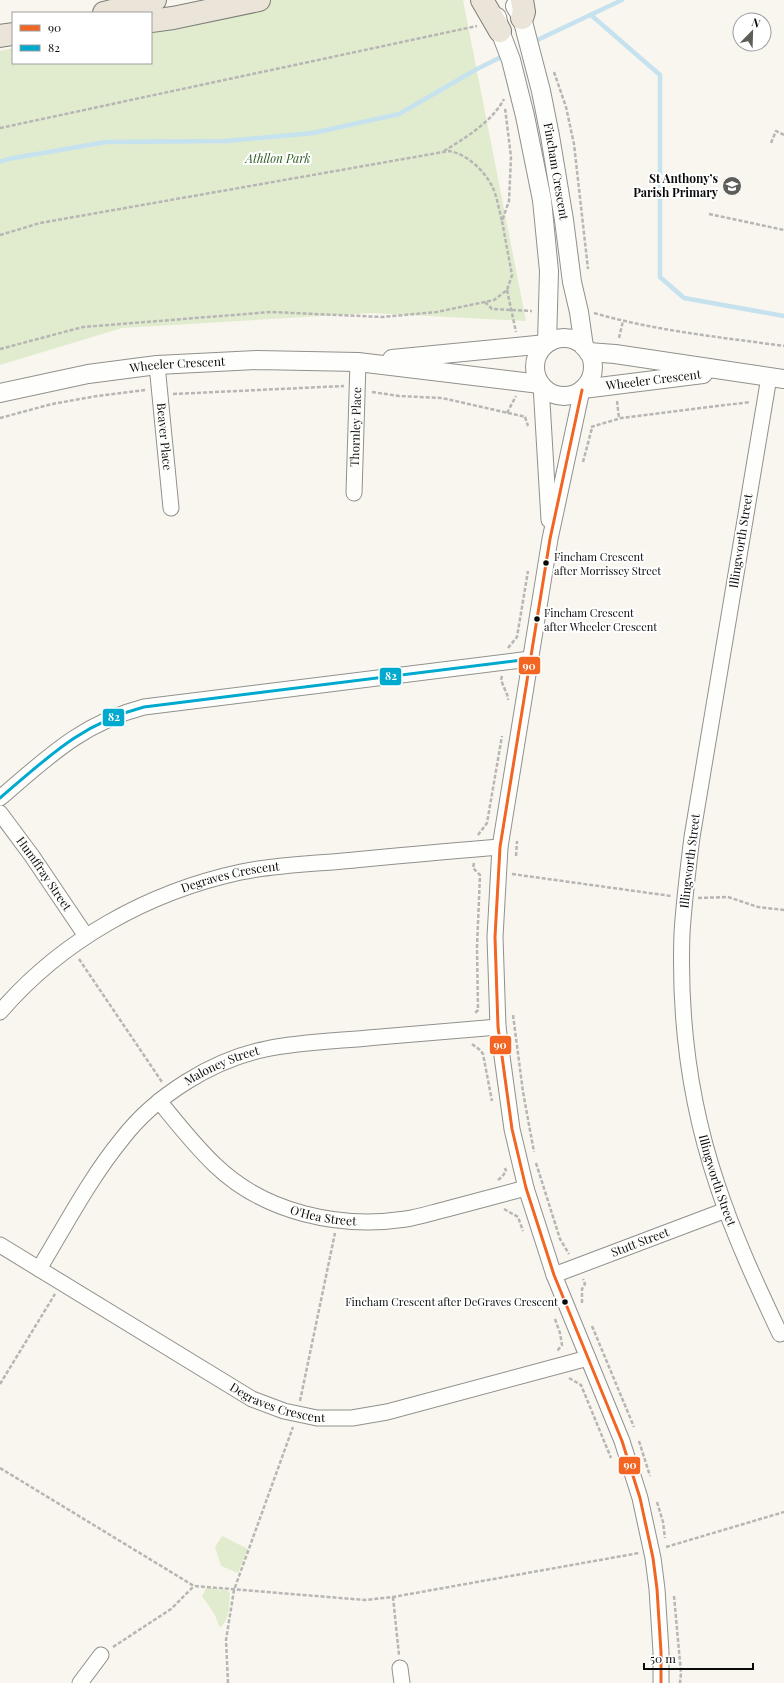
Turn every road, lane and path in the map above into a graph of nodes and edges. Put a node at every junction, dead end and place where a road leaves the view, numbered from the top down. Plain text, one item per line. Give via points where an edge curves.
1 (155, 0) edge
2 (259, 0) edge
3 (482, 0) edge
4 (490, 0) edge
5 (108, 12) edge
6 (520, 12) edge
7 (152, 21) edge
8 (479, 26) dead end
9 (12, 34) edge
10 (0, 36) edge
11 (502, 36) junction
12 (12, 43) edge
13 (0, 45) edge
14 (554, 71) dead end
15 (503, 92) dead end
16 (504, 99) junction
17 (0, 128) edge
18 (784, 135) edge
19 (771, 143) dead end
20 (444, 152) junction
21 (709, 214) dead end
22 (502, 221) junction
23 (784, 230) edge
24 (0, 235) edge
25 (589, 274) dead end
26 (507, 290) junction
27 (485, 302) junction
28 (513, 311) junction
29 (593, 312) dead end
30 (516, 334) dead end
31 (546, 344) junction
32 (784, 346) edge
33 (0, 349) edge
34 (586, 349) junction
35 (358, 362) junction
36 (157, 365) junction
37 (723, 371) junction
38 (776, 378) edge
39 (541, 384) junction
40 (350, 385) dead end
41 (151, 390) dead end
42 (582, 390) junction
43 (366, 391) dead end
44 (0, 393) edge
45 (169, 394) dead end
46 (516, 397) dead end
47 (750, 402) dead end
48 (507, 413) junction
49 (0, 418) edge
50 (529, 430) dead end
51 (582, 464) dead end
52 (354, 493) dead end
53 (171, 508) dead end
54 (550, 539) junction
55 (529, 568) dead end
56 (509, 647) dead end
57 (530, 659) junction
58 (501, 680) dead end
59 (507, 705) dead end
60 (503, 728) dead end
61 (0, 798) edge
62 (0, 813) edge
63 (478, 835) dead end
64 (518, 838) dead end
65 (500, 847) junction
66 (515, 861) dead end
67 (473, 868) dead end
68 (514, 868) dead end
69 (685, 898) junction
70 (784, 910) edge
71 (86, 936) junction
72 (70, 947) junction
73 (0, 1012) edge
74 (469, 1019) dead end
75 (498, 1027) junction
76 (470, 1042) dead end
77 (164, 1097) junction
78 (493, 1108) dead end
79 (504, 1163) dead end
80 (496, 1181) dead end
81 (526, 1188) junction
82 (726, 1210) junction
83 (338, 1220) junction
84 (0, 1246) edge
85 (39, 1269) junction
86 (554, 1275) junction
87 (62, 1283) junction
88 (780, 1334) dead end
89 (588, 1358) junction
90 (563, 1376) dead end
91 (0, 1384) edge
92 (298, 1414) junction
93 (613, 1465) dead end
94 (0, 1468) edge
95 (784, 1512) edge
96 (635, 1547) dead end
97 (666, 1547) dead end
98 (651, 1550) junction
99 (636, 1553) junction
100 (637, 1561) dead end
101 (194, 1586) junction
102 (234, 1590) junction
103 (393, 1597) junction
104 (101, 1655) joint
105 (400, 1668) joint
106 (80, 1683) edge
107 (228, 1683) edge
108 (402, 1683) edge
109 (661, 1683) edge

1 - 5 main road
2 - 7 main road
3 - 11 main road
4 - 11 street, Fincham Crescent
6 - 34 street, Fincham Crescent via 550,136 572,282
8 - 17 path
9 - 10 main road
11 - 31 street, Fincham Crescent via 511,60 535,158 542,200 549,270
12 - 13 main road
14 - 25 path via 566,107 574,144
15 - 16 path
16 - 20 path via 491,117
16 - 22 path via 512,157 509,201
18 - 19 path via 776,130
20 - 22 path via 463,156 483,173 493,188
20 - 24 path via 40,223
21 - 23 path
22 - 26 path via 512,270 512,280
26 - 27 path via 498,298
26 - 28 path
27 - 28 path via 492,309
27 - 33 path via 437,312 382,317 271,312 83,327
28 - 30 path
29 - 32 path via 660,329
31 - 34 street via 564,338 572,339
31 - 35 street, Wheeler Crescent
31 - 39 street via 535,363
34 - 37 street, Wheeler Crescent
34 - 42 street via 593,366 589,382
35 - 36 street, Wheeler Crescent via 257,360
35 - 39 street, Wheeler Crescent
35 - 52 street, Thornley Place
36 - 44 street, Wheeler Crescent via 88,374
36 - 53 street, Beaver Place
37 - 38 street, Wheeler Crescent
37 - 42 street, Wheeler Crescent
38 - 69 street, Illingworth Street via 692,837
39 - 42 street via 547,390 561,396
39 - 54 street
40 - 45 path
41 - 49 path via 52,404
42 - 54 street
43 - 48 path via 442,398
46 - 48 path
47 - 51 path via 619,418 592,428
48 - 50 path via 525,417
54 - 57 street
55 - 56 path via 517,637
57 - 61 street via 144,707 98,723 84,731 55,751
57 - 65 street
58 - 59 path via 508,697
60 - 63 path via 487,823
62 - 71 street, Humffray Street
64 - 66 path
65 - 71 street, Degraves Crescent via 242,872 196,884 151,901
65 - 75 street via 495,938
67 - 74 path via 480,875 478,1010
68 - 69 path via 514,874
69 - 70 path via 728,897 758,907
69 - 82 street, Illingworth Street via 682,935 683,999 693,1093 716,1182
71 - 72 street, Degraves Crescent
72 - 73 street, Degraves Crescent via 31,979
72 - 77 path
75 - 77 street, Maloney Street via 265,1049 210,1069
75 - 81 street via 512,1129
76 - 78 path via 482,1054
77 - 83 street, O'Hea Street via 190,1138 216,1166 245,1188 278,1205 313,1216
77 - 85 street, Maloney Street via 136,1123 113,1150
79 - 80 path via 506,1171
81 - 83 street, O'Hea Street via 407,1219 369,1222
81 - 86 street
82 - 86 street, Stutt Street
82 - 88 street, Illingworth Street via 736,1238
83 - 92 path
84 - 85 street, Degraves Crescent
85 - 87 street, Degraves Crescent
86 - 89 street
87 - 91 path
87 - 92 street, Degraves Crescent via 252,1399
89 - 92 street, Degraves Crescent via 387,1412 350,1418 317,1418
89 - 98 street via 622,1441 640,1498
90 - 93 path via 581,1385
92 - 102 path
94 - 101 path
95 - 97 path
96 - 99 path
98 - 99 path
98 - 109 street via 657,1589
99 - 100 path
99 - 103 path
101 - 102 path
101 - 104 path via 171,1609
102 - 103 path via 364,1600
102 - 107 path via 226,1640
103 - 105 path
104 - 106 street
105 - 108 street

